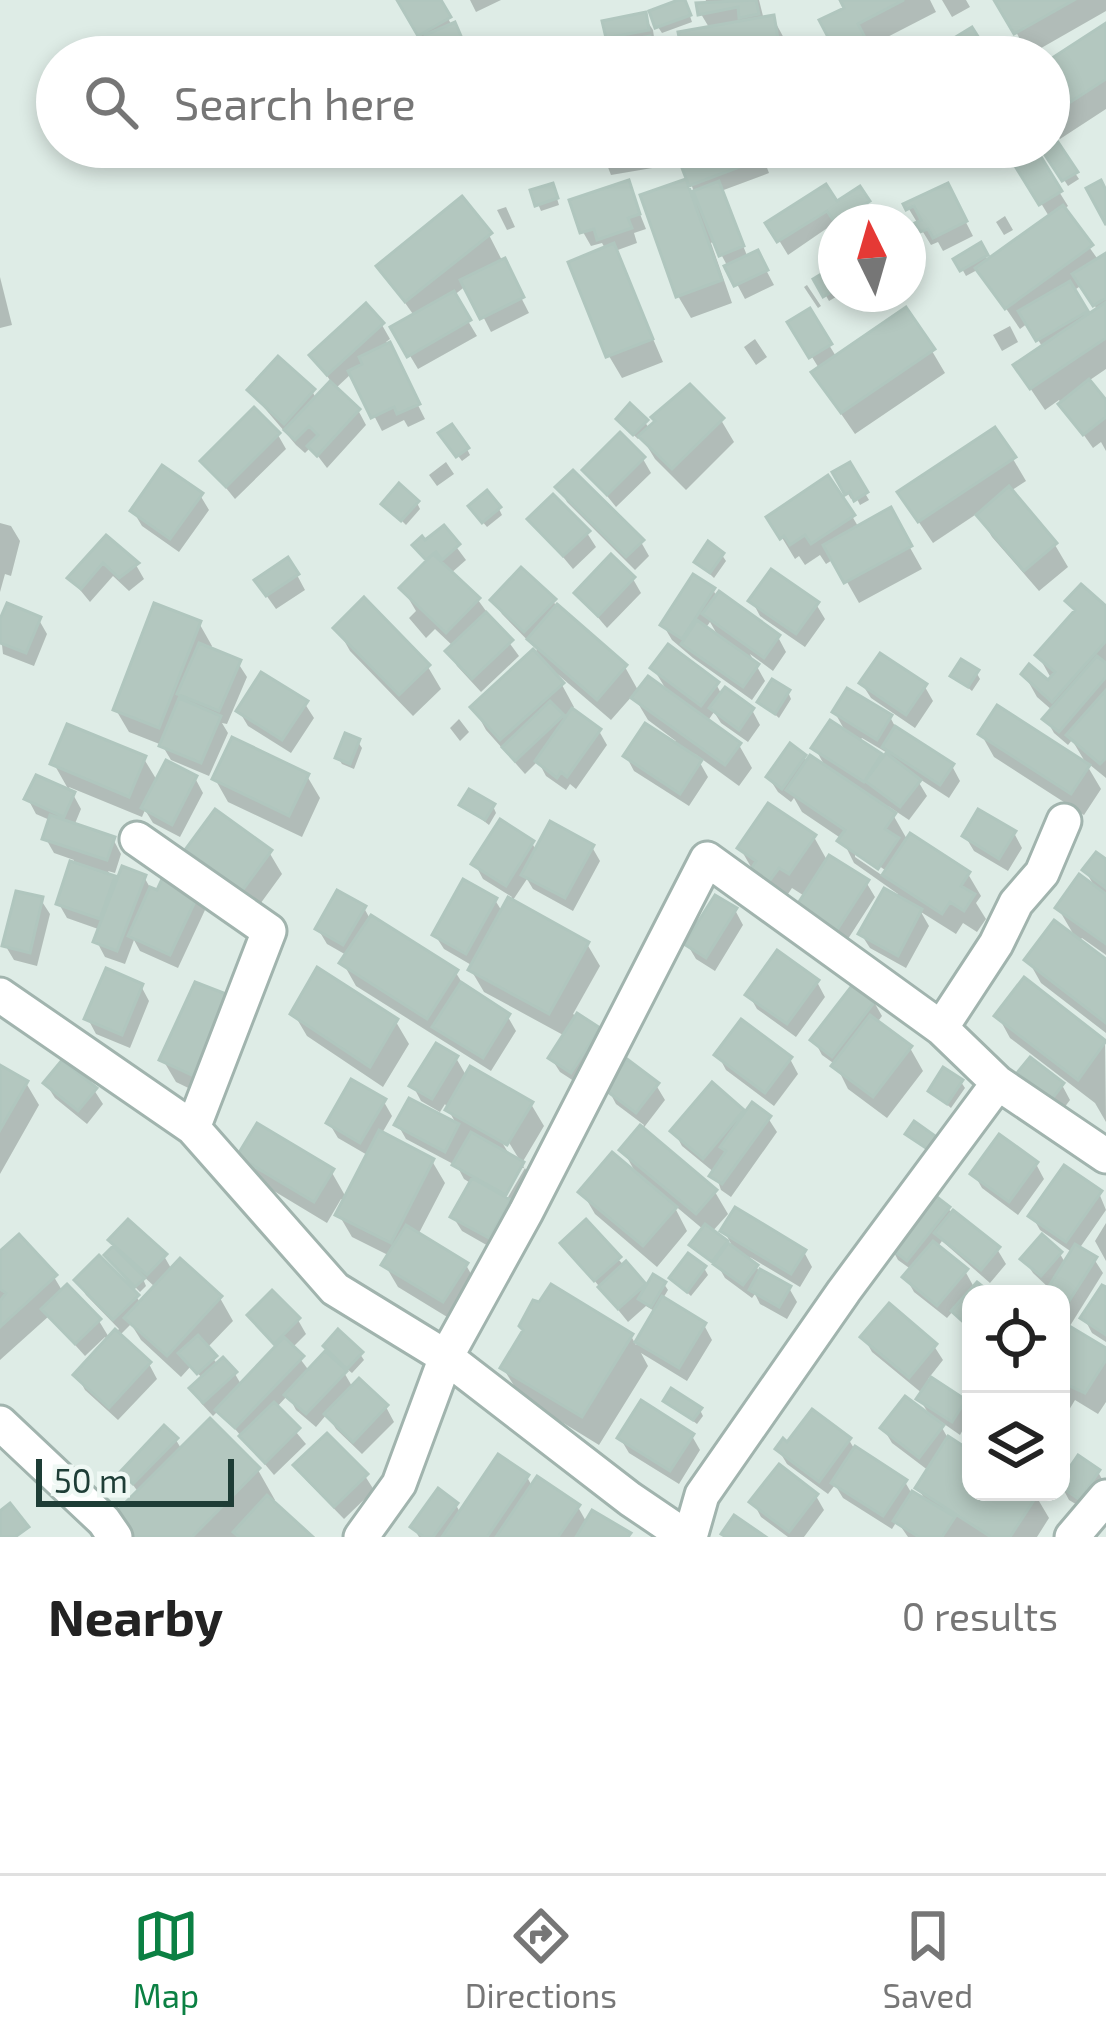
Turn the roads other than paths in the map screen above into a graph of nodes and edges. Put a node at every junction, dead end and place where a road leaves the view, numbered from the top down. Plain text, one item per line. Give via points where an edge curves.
1 (1064, 820) dead end
2 (136, 838) dead end
3 (0, 994) edge
4 (941, 1028) junction
5 (998, 1083) junction
6 (194, 1128) junction
7 (1106, 1156) edge
8 (446, 1357) junction
9 (0, 1424) edge
10 (702, 1495) junction
11 (1106, 1497) edge
12 (639, 1505) junction
13 (99, 1532) edge
14 (361, 1537) edge
15 (688, 1537) edge
16 (1072, 1537) edge

1 - 4 street via 1042,873
2 - 6 street via 269,931
3 - 6 street
4 - 5 street
4 - 8 street via 707,859
5 - 7 street
5 - 10 street
6 - 8 street via 335,1289
8 - 12 street
8 - 14 street via 399,1484
9 - 13 street
10 - 12 street
10 - 15 street
11 - 16 street
12 - 15 street

